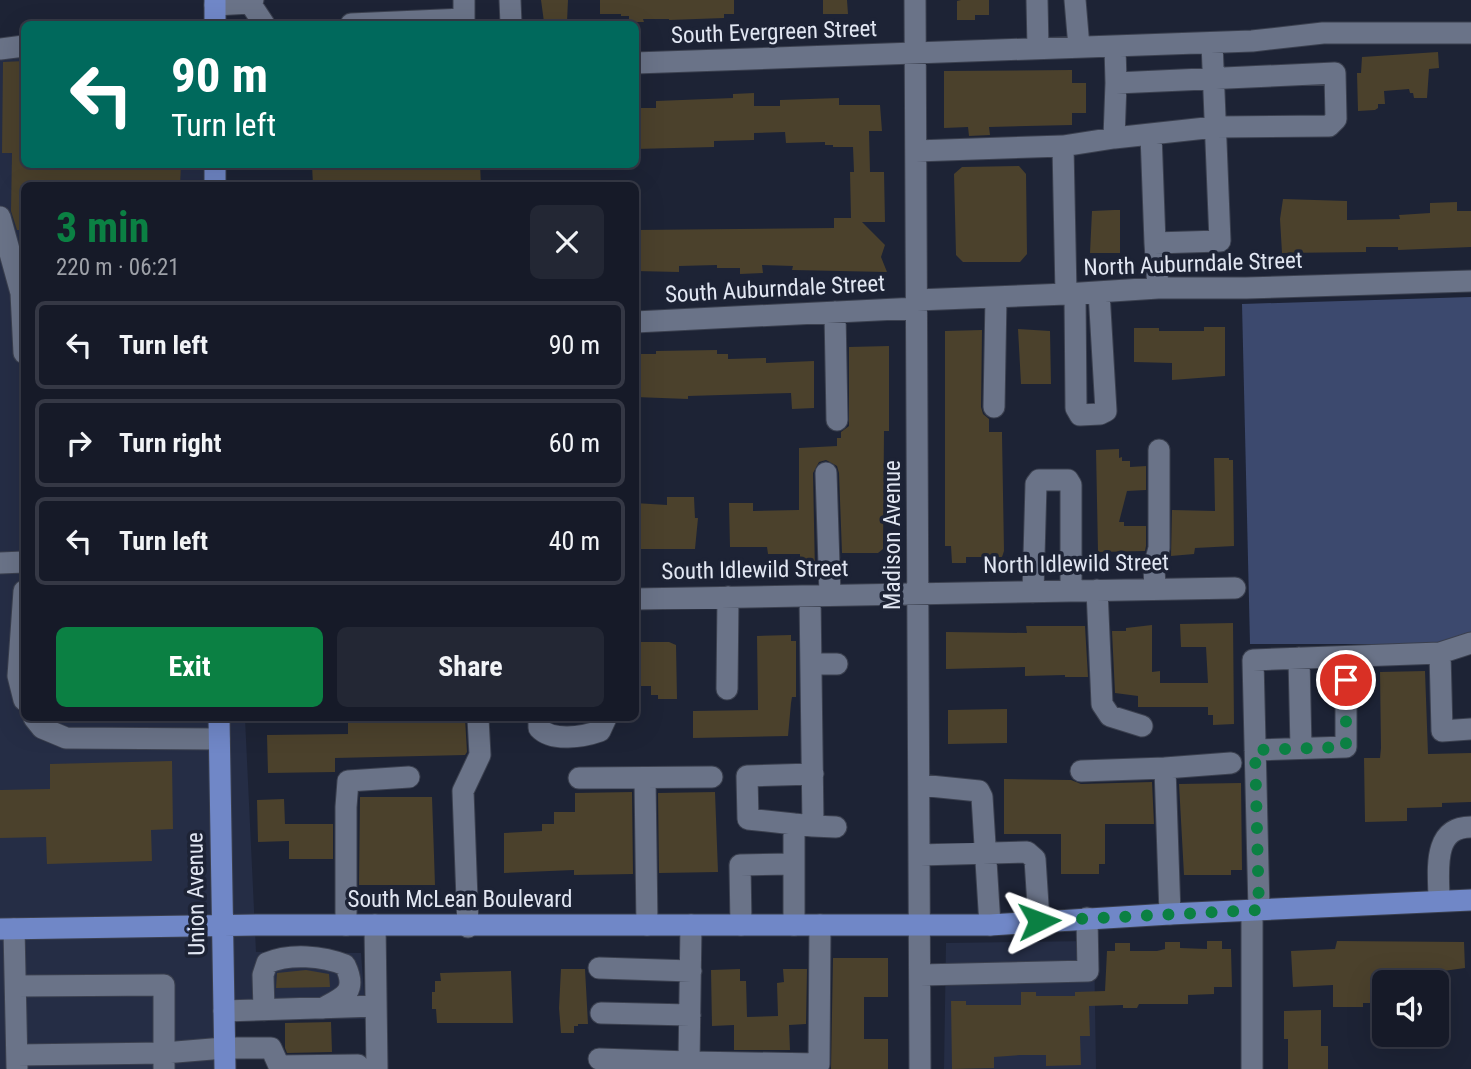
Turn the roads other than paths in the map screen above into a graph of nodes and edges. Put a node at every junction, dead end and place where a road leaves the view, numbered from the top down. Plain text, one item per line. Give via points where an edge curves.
1 (510, 0) edge
2 (915, 0) edge
3 (1037, 0) edge
4 (1075, 0) edge
5 (251, 2) edge
6 (215, 10) edge
7 (464, 15) edge
8 (262, 21) edge
9 (389, 21) edge
10 (511, 21) edge
11 (1471, 33) edge
12 (1212, 43) junction
13 (21, 46) edge
14 (1115, 46) junction
15 (1079, 47) junction
16 (1038, 48) junction
17 (0, 49) edge
18 (915, 52) junction
19 (639, 63) edge
20 (1214, 79) junction
21 (1116, 83) junction
22 (1215, 127) junction
23 (1151, 134) junction
24 (1114, 138) junction
25 (1063, 146) junction
26 (916, 151) junction
27 (0, 217) edge
28 (1155, 243) junction
29 (1471, 281) edge
30 (1158, 288) junction
31 (1099, 292) junction
32 (21, 293) edge
33 (1071, 294) junction
34 (996, 296) junction
35 (917, 304) junction
36 (835, 312) junction
37 (639, 322) edge
38 (994, 407) dead end
39 (837, 420) dead end
40 (1159, 450) dead end
41 (826, 473) dead end
42 (21, 562) edge
43 (0, 563) edge
44 (1235, 587) dead end
45 (1155, 589) junction
46 (1097, 590) junction
47 (1071, 591) junction
48 (1032, 592) junction
49 (918, 593) junction
50 (820, 596) junction
51 (728, 597) junction
52 (639, 598) edge
53 (21, 634) edge
54 (1471, 643) edge
55 (1440, 653) junction
56 (1346, 657) junction
57 (1299, 658) junction
58 (811, 664) junction
59 (837, 664) dead end
60 (21, 688) edge
61 (727, 689) dead end
62 (36, 721) edge
63 (219, 721) edge
64 (478, 721) edge
65 (539, 721) edge
66 (605, 721) edge
67 (1142, 726) dead end
68 (169, 728) edge
69 (1471, 729) edge
70 (219, 739) junction
71 (1301, 748) junction
72 (1255, 750) junction
73 (1231, 763) dead end
74 (1165, 768) junction
75 (1081, 771) dead end
76 (813, 774) junction
77 (712, 776) dead end
78 (409, 777) dead end
79 (579, 778) dead end
80 (645, 778) junction
81 (920, 785) junction
82 (803, 825) junction
83 (836, 827) dead end
84 (1471, 827) edge
85 (986, 852) junction
86 (920, 855) junction
87 (793, 864) junction
88 (1471, 900) edge
89 (1439, 901) junction
90 (1255, 910) junction
91 (1170, 914) junction
92 (1087, 918) junction
93 (1039, 921) junction
94 (346, 925) junction
95 (375, 925) junction
96 (647, 925) junction
97 (691, 925) junction
98 (741, 925) junction
99 (794, 925) junction
100 (820, 925) junction
101 (919, 925) junction
102 (990, 925) junction
103 (222, 926) junction
104 (468, 926) junction
105 (7, 929) edge
106 (599, 968) dead end
107 (691, 971) junction
108 (920, 975) junction
109 (16, 986) junction
110 (376, 1006) junction
111 (323, 1008) junction
112 (264, 1010) junction
113 (224, 1011) junction
114 (601, 1013) dead end
115 (690, 1014) junction
116 (224, 1058) edge
117 (599, 1059) dead end
118 (164, 1061) edge
119 (17, 1062) edge
120 (689, 1062) junction
121 (368, 1067) edge
122 (920, 1069) edge
123 (1252, 1069) edge

1 - 10 street
2 - 18 street, Madison Avenue
3 - 16 street
4 - 15 street
5 - 6 street
5 - 8 street
7 - 9 street
11 - 12 street, South Evergreen Street via 1323,33
12 - 14 street, South Evergreen Street
12 - 20 street
13 - 17 street
14 - 15 street, South Evergreen Street
14 - 21 street
15 - 16 street, South Evergreen Street
16 - 18 street, South Evergreen Street
18 - 19 street, South Evergreen Street
18 - 26 street, Madison Avenue
20 - 21 street
20 - 22 street
20 - 22 street via 1335,73 1336,119 1329,126
21 - 24 street
22 - 23 street
22 - 28 street via 1220,241
23 - 24 street
23 - 28 street
24 - 25 street
25 - 26 street
25 - 33 street
26 - 35 street, Madison Avenue
27 - 32 street
28 - 30 street
29 - 30 street, North Auburndale Street
30 - 31 street, North Auburndale Street
31 - 33 street, North Auburndale Street
31 - 33 street via 1106,411 1100,414 1080,415 1076,408
33 - 34 street, North Auburndale Street
34 - 35 street, North Auburndale Street
34 - 38 street
35 - 36 street, South Auburndale Street
35 - 49 street, Madison Avenue
36 - 37 street, South Auburndale Street
36 - 39 street
40 - 45 street
41 - 50 street
42 - 43 street
44 - 45 street, North Idlewild Street
45 - 46 street, North Idlewild Street
46 - 47 street, North Idlewild Street
46 - 67 street via 1102,704 1110,716
47 - 48 street, North Idlewild Street
47 - 48 street via 1071,485 1068,480 1039,480
48 - 49 street, North Idlewild Street
49 - 50 street, South Idlewild Street
49 - 81 street, Madison Avenue
50 - 51 street, South Idlewild Street
50 - 58 street
51 - 52 street, South Idlewild Street
51 - 61 street
53 - 60 street
54 - 55 street
55 - 56 street
55 - 69 street via 1442,731
56 - 57 street
56 - 71 street via 1346,747
57 - 71 street
57 - 72 street via 1253,660
58 - 59 street
58 - 76 street
62 - 68 street via 42,729 66,738
63 - 70 main road, Union Avenue
64 - 104 street via 480,755 463,791
65 - 66 street via 539,728 553,737 600,731
68 - 70 street
70 - 103 main road, Union Avenue
71 - 72 street
72 - 90 street
73 - 74 street
74 - 75 street
74 - 91 street
76 - 82 street
76 - 82 street via 747,776 748,819
77 - 80 street
78 - 94 street via 348,781
79 - 80 street
80 - 96 street
81 - 85 street via 979,791
81 - 86 street, Madison Avenue
82 - 83 street
82 - 87 street
84 - 89 street via 1446,837 1439,850
85 - 86 street
85 - 93 street via 1027,852 1035,859
85 - 102 street
86 - 101 street, Madison Avenue
87 - 98 street via 740,865
87 - 99 street
88 - 89 main road, South McLean Boulevard
89 - 90 main road, South McLean Boulevard
90 - 91 main road, South McLean Boulevard
90 - 123 street
91 - 92 main road, South McLean Boulevard
92 - 93 main road, South McLean Boulevard
92 - 108 street via 1088,971
93 - 102 main road, South McLean Boulevard
94 - 95 main road, South McLean Boulevard
94 - 103 main road, South McLean Boulevard
95 - 104 main road, South McLean Boulevard
95 - 110 street
96 - 97 main road, South McLean Boulevard
96 - 104 main road, South McLean Boulevard
97 - 98 main road, South McLean Boulevard
97 - 107 street
98 - 99 main road, South McLean Boulevard
99 - 100 main road, South McLean Boulevard
100 - 101 main road, South McLean Boulevard
100 - 120 street via 819,1064
101 - 102 main road, South McLean Boulevard
101 - 108 street, Madison Avenue
103 - 105 main road, South McLean Boulevard
103 - 113 main road, Union Avenue
105 - 109 street
106 - 107 street
107 - 115 street
108 - 122 street, Madison Avenue
109 - 118 street via 164,985
109 - 119 street
110 - 111 street
110 - 121 street
111 - 112 street
111 - 112 street via 350,989 345,965 328,958 277,959 267,964 263,975
112 - 113 street
113 - 116 main road, Union Avenue
114 - 115 street
115 - 120 street
116 - 118 street
116 - 121 street via 271,1048 279,1066
117 - 120 street
118 - 119 street

